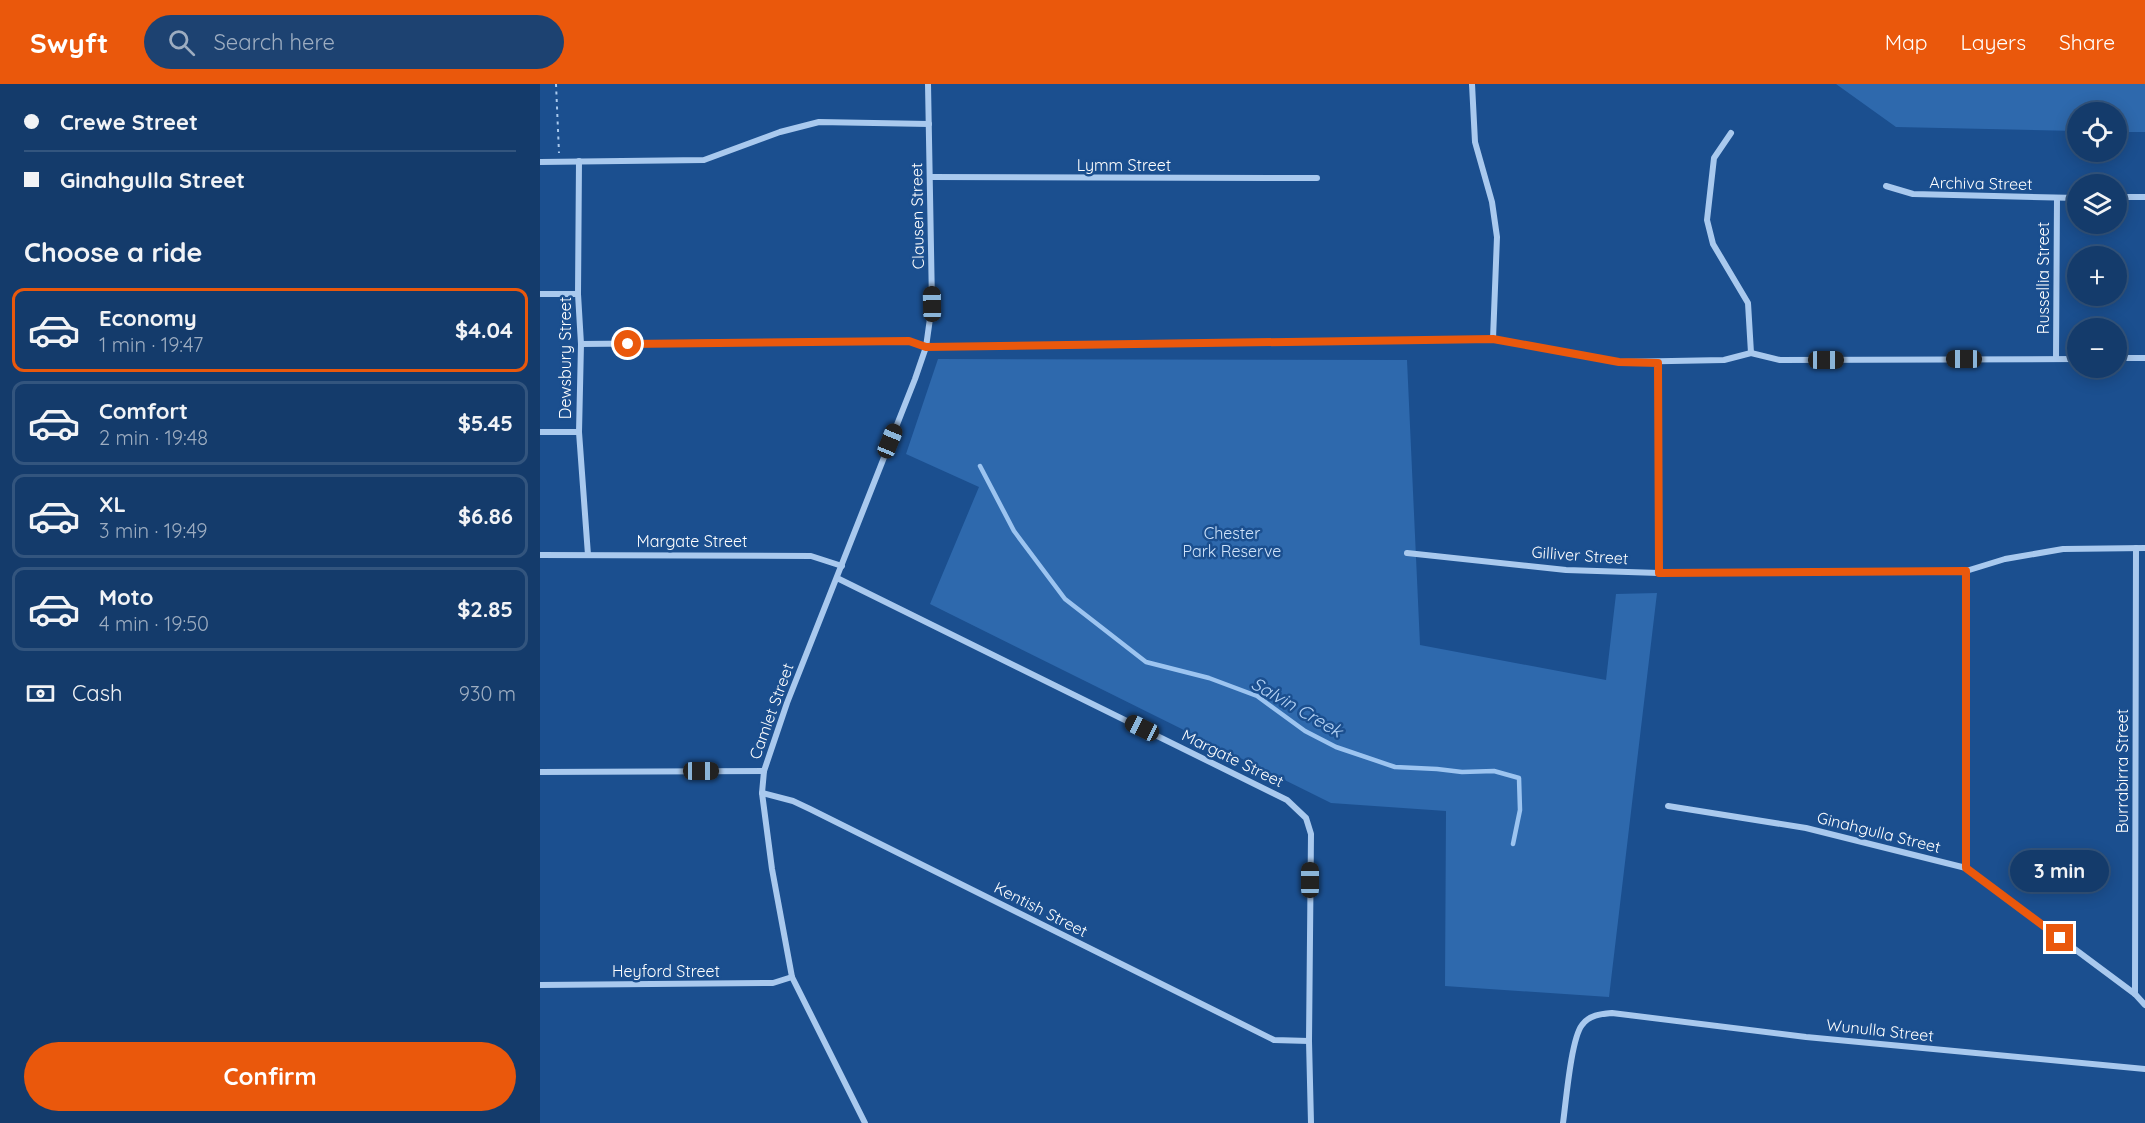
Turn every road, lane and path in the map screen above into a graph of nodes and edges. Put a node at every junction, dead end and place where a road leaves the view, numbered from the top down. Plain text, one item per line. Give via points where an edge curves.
1 (556, 84) edge
2 (928, 84) edge
3 (1472, 84) edge
4 (929, 124) junction
5 (1731, 134) dead end
6 (579, 161) junction
7 (540, 162) edge
8 (560, 162) junction
9 (930, 177) junction
10 (1317, 178) dead end
11 (1886, 186) dead end
12 (2127, 197) edge
13 (2145, 197) edge
14 (2057, 198) junction
15 (2067, 198) edge
16 (540, 294) edge
17 (578, 294) junction
18 (1493, 339) junction
19 (581, 344) junction
20 (926, 347) junction
21 (1751, 353) junction
22 (2056, 358) junction
23 (2067, 358) edge
24 (2127, 358) edge
25 (2145, 358) edge
26 (1658, 363) junction
27 (540, 432) edge
28 (579, 432) junction
29 (2136, 548) junction
30 (2145, 548) edge
31 (1407, 552) dead end
32 (540, 555) edge
33 (588, 555) junction
34 (842, 566) junction
35 (1966, 571) junction
36 (1659, 573) junction
37 (837, 578) junction
38 (764, 771) junction
39 (540, 772) edge
40 (762, 793) junction
41 (1668, 806) dead end
42 (1966, 868) junction
43 (792, 977) junction
44 (540, 985) edge
45 (2135, 994) junction
46 (2145, 1005) edge
47 (1309, 1041) junction
48 (2145, 1070) edge
49 (865, 1123) edge
50 (1311, 1123) edge
51 (1563, 1123) edge

1 - 8 path
2 - 4 street, Clausen Street
3 - 18 street via 1475,142 1492,202 1497,237
4 - 6 street via 819,122 704,160
4 - 9 street, Clausen Street
5 - 21 street via 1714,158 1707,220 1713,244 1748,303
6 - 8 street
6 - 17 street, Dewsbury Street
7 - 8 street
9 - 10 street, Lymm Street
9 - 20 street, Clausen Street via 932,304
11 - 14 street, Archiva Street via 1913,194
12 - 13 street
14 - 15 street, Archiva Street
14 - 22 street, Russellia Street
16 - 17 street
17 - 19 street, Dewsbury Street
18 - 20 street
18 - 26 street via 1619,362
19 - 20 street via 909,341
19 - 28 street, Dewsbury Street
20 - 34 street, Camlet Street
21 - 22 street via 1780,360
21 - 26 street via 1724,360
22 - 23 street
24 - 25 street
26 - 36 street
27 - 28 street
28 - 33 street, Dewsbury Street
29 - 30 street, Gilliver Street
29 - 35 street, Gilliver Street via 2063,549
29 - 45 street, Burrabirra Street
31 - 36 street, Gilliver Street via 1566,570
32 - 33 street, Margate Street
33 - 34 street, Margate Street via 811,556
34 - 37 street, Camlet Street
35 - 36 street, Gilliver Street
35 - 42 street
37 - 38 street, Camlet Street
37 - 47 street, Margate Street via 1287,800 1306,818 1311,834
38 - 39 street
38 - 40 street, Camlet Street
40 - 43 street, Camlet Street
40 - 47 street, Kentish Street via 810,809 1274,1040
41 - 42 street, Ginahgulla Street via 1806,828
42 - 45 street, Ginahgulla Street
43 - 44 street, Heyford Street via 773,983
43 - 49 street, Camlet Street
45 - 46 street, Ginahgulla Street
47 - 50 street, Margate Street
48 - 51 street, Wunulla Street via 1806,1037 1612,1013 1596,1015 1582,1025 1574,1050

